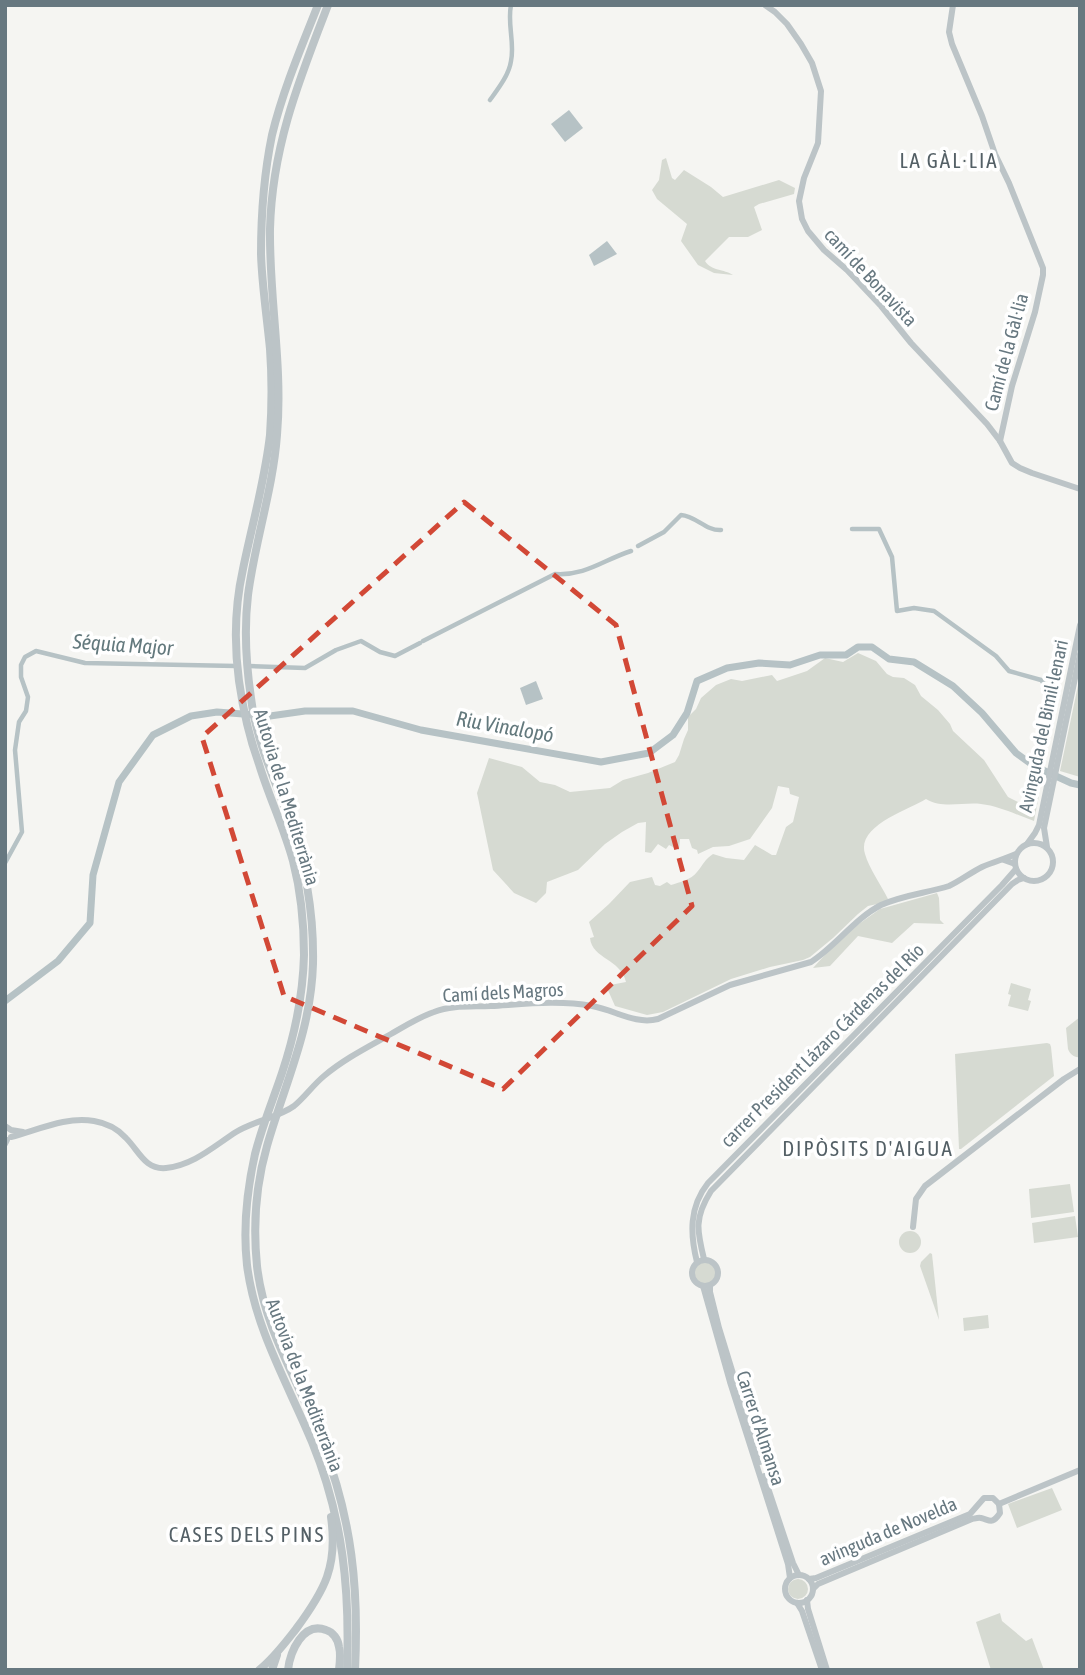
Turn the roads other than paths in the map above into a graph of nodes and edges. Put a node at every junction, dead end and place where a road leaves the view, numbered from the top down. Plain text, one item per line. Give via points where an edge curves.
1 (318, 5) edge
2 (328, 5) edge
3 (765, 5) edge
4 (953, 5) edge
5 (312, 33) junction
6 (1000, 441) junction
7 (1077, 487) edge
8 (260, 512) junction
9 (1080, 625) edge
10 (1080, 654) edge
11 (242, 660) junction
12 (1062, 724) junction
13 (264, 766) junction
14 (1027, 844) junction
15 (1047, 847) junction
16 (1016, 854) junction
17 (1004, 860) junction
18 (1015, 866) junction
19 (1024, 878) junction
20 (1080, 1067) edge
21 (8, 1136) edge
22 (912, 1227) dead end
23 (701, 1261) junction
24 (706, 1286) junction
25 (1080, 1470) edge
26 (329, 1475) junction
27 (999, 1504) junction
28 (977, 1507) junction
29 (981, 1518) junction
30 (799, 1575) junction
31 (790, 1578) junction
32 (809, 1579) junction
33 (813, 1589) junction
34 (807, 1600) junction
35 (797, 1603) junction
36 (280, 1649) junction
37 (259, 1670) edge
38 (272, 1670) edge
39 (288, 1670) edge
40 (339, 1670) edge
41 (347, 1670) edge
42 (355, 1670) edge
43 (361, 1670) edge
44 (822, 1670) edge
45 (827, 1670) edge

1 - 5 highway, Autovia de la Mediterrània
2 - 5 highway, Autovia de la Mediterrània
3 - 6 main road, camí de Bonavista via 801,44 821,91 818,143 799,201 808,231
4 - 6 main road, Camí de la Gàl·lia via 952,44 1043,271
5 - 8 highway, Autovia de la Mediterrània via 278,114 266,173 261,252 272,405
6 - 7 main road, camí de Bonavista via 1020,468
8 - 11 highway, Autovia de la Mediterrània
8 - 11 highway, Autovia de la Mediterrània via 252,526 237,606
9 - 12 main road, Avinguda del Bimil·lenari
10 - 12 main road, Avinguda del Bimil·lenari
11 - 13 highway, Autovia de la Mediterrània
12 - 14 main road, Avinguda del Bimil·lenari via 1039,825
12 - 15 main road, Avinguda del Bimil·lenari via 1044,828
13 - 26 highway, Autovia de la Mediterrània via 295,835 305,871 313,965 308,1015 263,1163 255,1240 259,1283 275,1337 312,1417
13 - 26 highway, Autovia de la Mediterrània via 294,864 301,902 303,977 288,1056 256,1152 246,1219 247,1264 264,1334
14 - 15 main road
14 - 16 main road
15 - 19 main road via 1053,859 1050,872 1037,880
16 - 17 main road, Camí dels Magros
16 - 18 main road
17 - 18 main road
17 - 21 main road, Camí dels Magros via 947,886 881,905 811,962 730,985 652,1021 569,1003 459,1006 436,1011 339,1065 294,1106 247,1126 206,1154 179,1165 149,1165 123,1135 97,1121 71,1121
18 - 19 main road
18 - 23 main road, carrer President Lázaro Cárdenas del Río via 1002,885 708,1183 693,1218 692,1238
19 - 23 main road, carrer President Lázaro Cárdenas del Río via 1012,884 716,1185 702,1206 697,1230
20 - 22 main road via 918,1194
23 - 24 main road via 692,1276
23 - 24 main road via 714,1263 719,1270 718,1279
24 - 30 main road
24 - 31 main road, Carrer d'Almansa
25 - 27 main road
26 - 36 highway via 326,1499 333,1539 331,1564 318,1597
26 - 41 highway, Autovia de la Mediterrània via 343,1551
26 - 42 highway, Autovia de la Mediterrània via 347,1525 355,1576
26 - 43 highway via 348,1512 357,1557
27 - 28 main road via 988,1497
27 - 29 main road via 996,1518
28 - 29 main road
28 - 32 main road, avinguda de Novelda via 970,1514
29 - 33 main road, avinguda de Novelda
30 - 31 main road
30 - 32 main road
31 - 35 main road via 786,1594
32 - 33 main road
33 - 34 main road
34 - 35 main road
34 - 45 main road
35 - 44 main road
36 - 37 highway
36 - 38 highway
39 - 40 highway via 302,1637 320,1628 332,1633 339,1645

